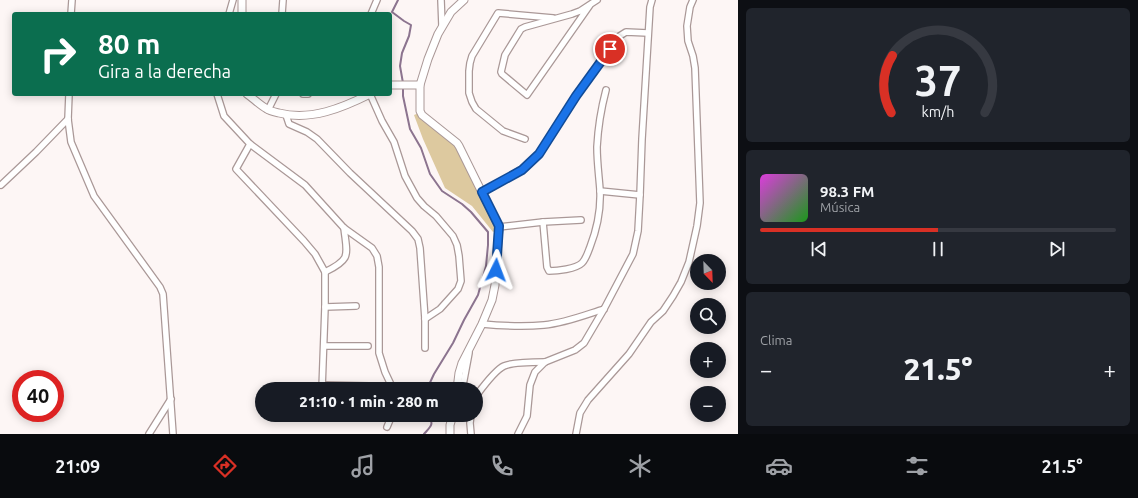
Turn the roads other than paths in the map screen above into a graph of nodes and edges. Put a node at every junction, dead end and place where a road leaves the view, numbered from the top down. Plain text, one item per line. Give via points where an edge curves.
1 (72, 0) edge
2 (233, 0) edge
3 (242, 0) edge
4 (283, 0) edge
5 (376, 0) edge
6 (441, 0) edge
7 (464, 0) edge
8 (597, 0) edge
9 (652, 0) edge
10 (693, 0) edge
11 (590, 5) junction
12 (71, 12) edge
13 (230, 12) edge
14 (242, 12) edge
15 (282, 12) edge
16 (372, 12) edge
17 (558, 18) junction
18 (442, 26) junction
19 (648, 33) junction
20 (392, 85) edge
21 (418, 85) junction
22 (606, 90) dead end
23 (68, 96) edge
24 (218, 96) edge
25 (250, 96) edge
26 (275, 96) edge
27 (366, 96) edge
28 (371, 96) edge
29 (268, 110) junction
30 (286, 115) junction
31 (68, 119) junction
32 (525, 139) dead end
33 (250, 144) junction
34 (1, 185) dead end
35 (600, 191) junction
36 (482, 192) junction
37 (640, 195) junction
38 (581, 220) dead end
39 (543, 222) junction
40 (499, 226) junction
41 (344, 228) junction
42 (325, 272) junction
43 (356, 306) dead end
44 (326, 307) junction
45 (604, 309) junction
46 (425, 320) junction
47 (482, 324) junction
48 (324, 346) junction
49 (368, 346) dead end
50 (425, 348) dead end
51 (470, 349) junction
52 (545, 362) junction
53 (323, 382) edge
54 (390, 382) edge
55 (458, 382) edge
56 (463, 382) edge
57 (483, 388) edge
58 (171, 398) junction
59 (389, 422) edge
60 (451, 422) edge
61 (470, 422) edge
62 (387, 427) dead end
63 (149, 434) edge
64 (173, 434) edge
65 (450, 434) edge
66 (471, 434) edge
67 (518, 434) edge
68 (576, 434) edge

1 - 12 street
2 - 13 street
3 - 14 street
4 - 15 street
5 - 16 street
6 - 18 street
7 - 18 street via 451,12
8 - 11 street
9 - 19 street
10 - 68 street via 686,26 695,68 700,203 689,262 681,282 663,311 651,322 629,354 588,400 580,413
11 - 17 street via 580,12
11 - 17 street via 527,95 501,72 505,55 521,29
17 - 32 street via 498,13 470,63 470,93 476,109 503,131
18 - 21 street
19 - 36 street via 626,32 618,37 539,154 522,170
19 - 37 street
20 - 21 street
21 - 36 street via 422,115 457,142
22 - 35 street via 601,109 597,148
23 - 31 street
24 - 33 street via 224,116
25 - 29 street
26 - 29 street
27 - 30 street via 326,113
28 - 46 street via 394,142 405,176 417,198 453,236 460,256 461,281 458,289 440,309
29 - 30 street
30 - 46 street via 289,124 316,139 418,239
31 - 34 street
31 - 58 street via 71,142 94,196 163,294
33 - 41 street via 305,185
33 - 42 street via 236,169 304,241
35 - 37 street
35 - 39 street via 597,223 581,264 549,271 546,267
36 - 40 street
37 - 45 street via 638,231 633,254
38 - 39 street
39 - 40 street
40 - 47 street via 496,285
41 - 42 street via 347,252 345,259
41 - 54 street via 372,248 377,256 380,353
42 - 44 street
43 - 44 street
44 - 48 street
45 - 47 street via 545,325
45 - 52 street via 584,343 576,350
46 - 50 street
47 - 51 street
48 - 49 street
48 - 53 street
51 - 55 street via 462,364
51 - 56 street
52 - 57 street via 504,366
52 - 67 street via 535,372 530,385 527,416
58 - 63 street
58 - 64 street
59 - 62 street
60 - 65 street
61 - 66 street

